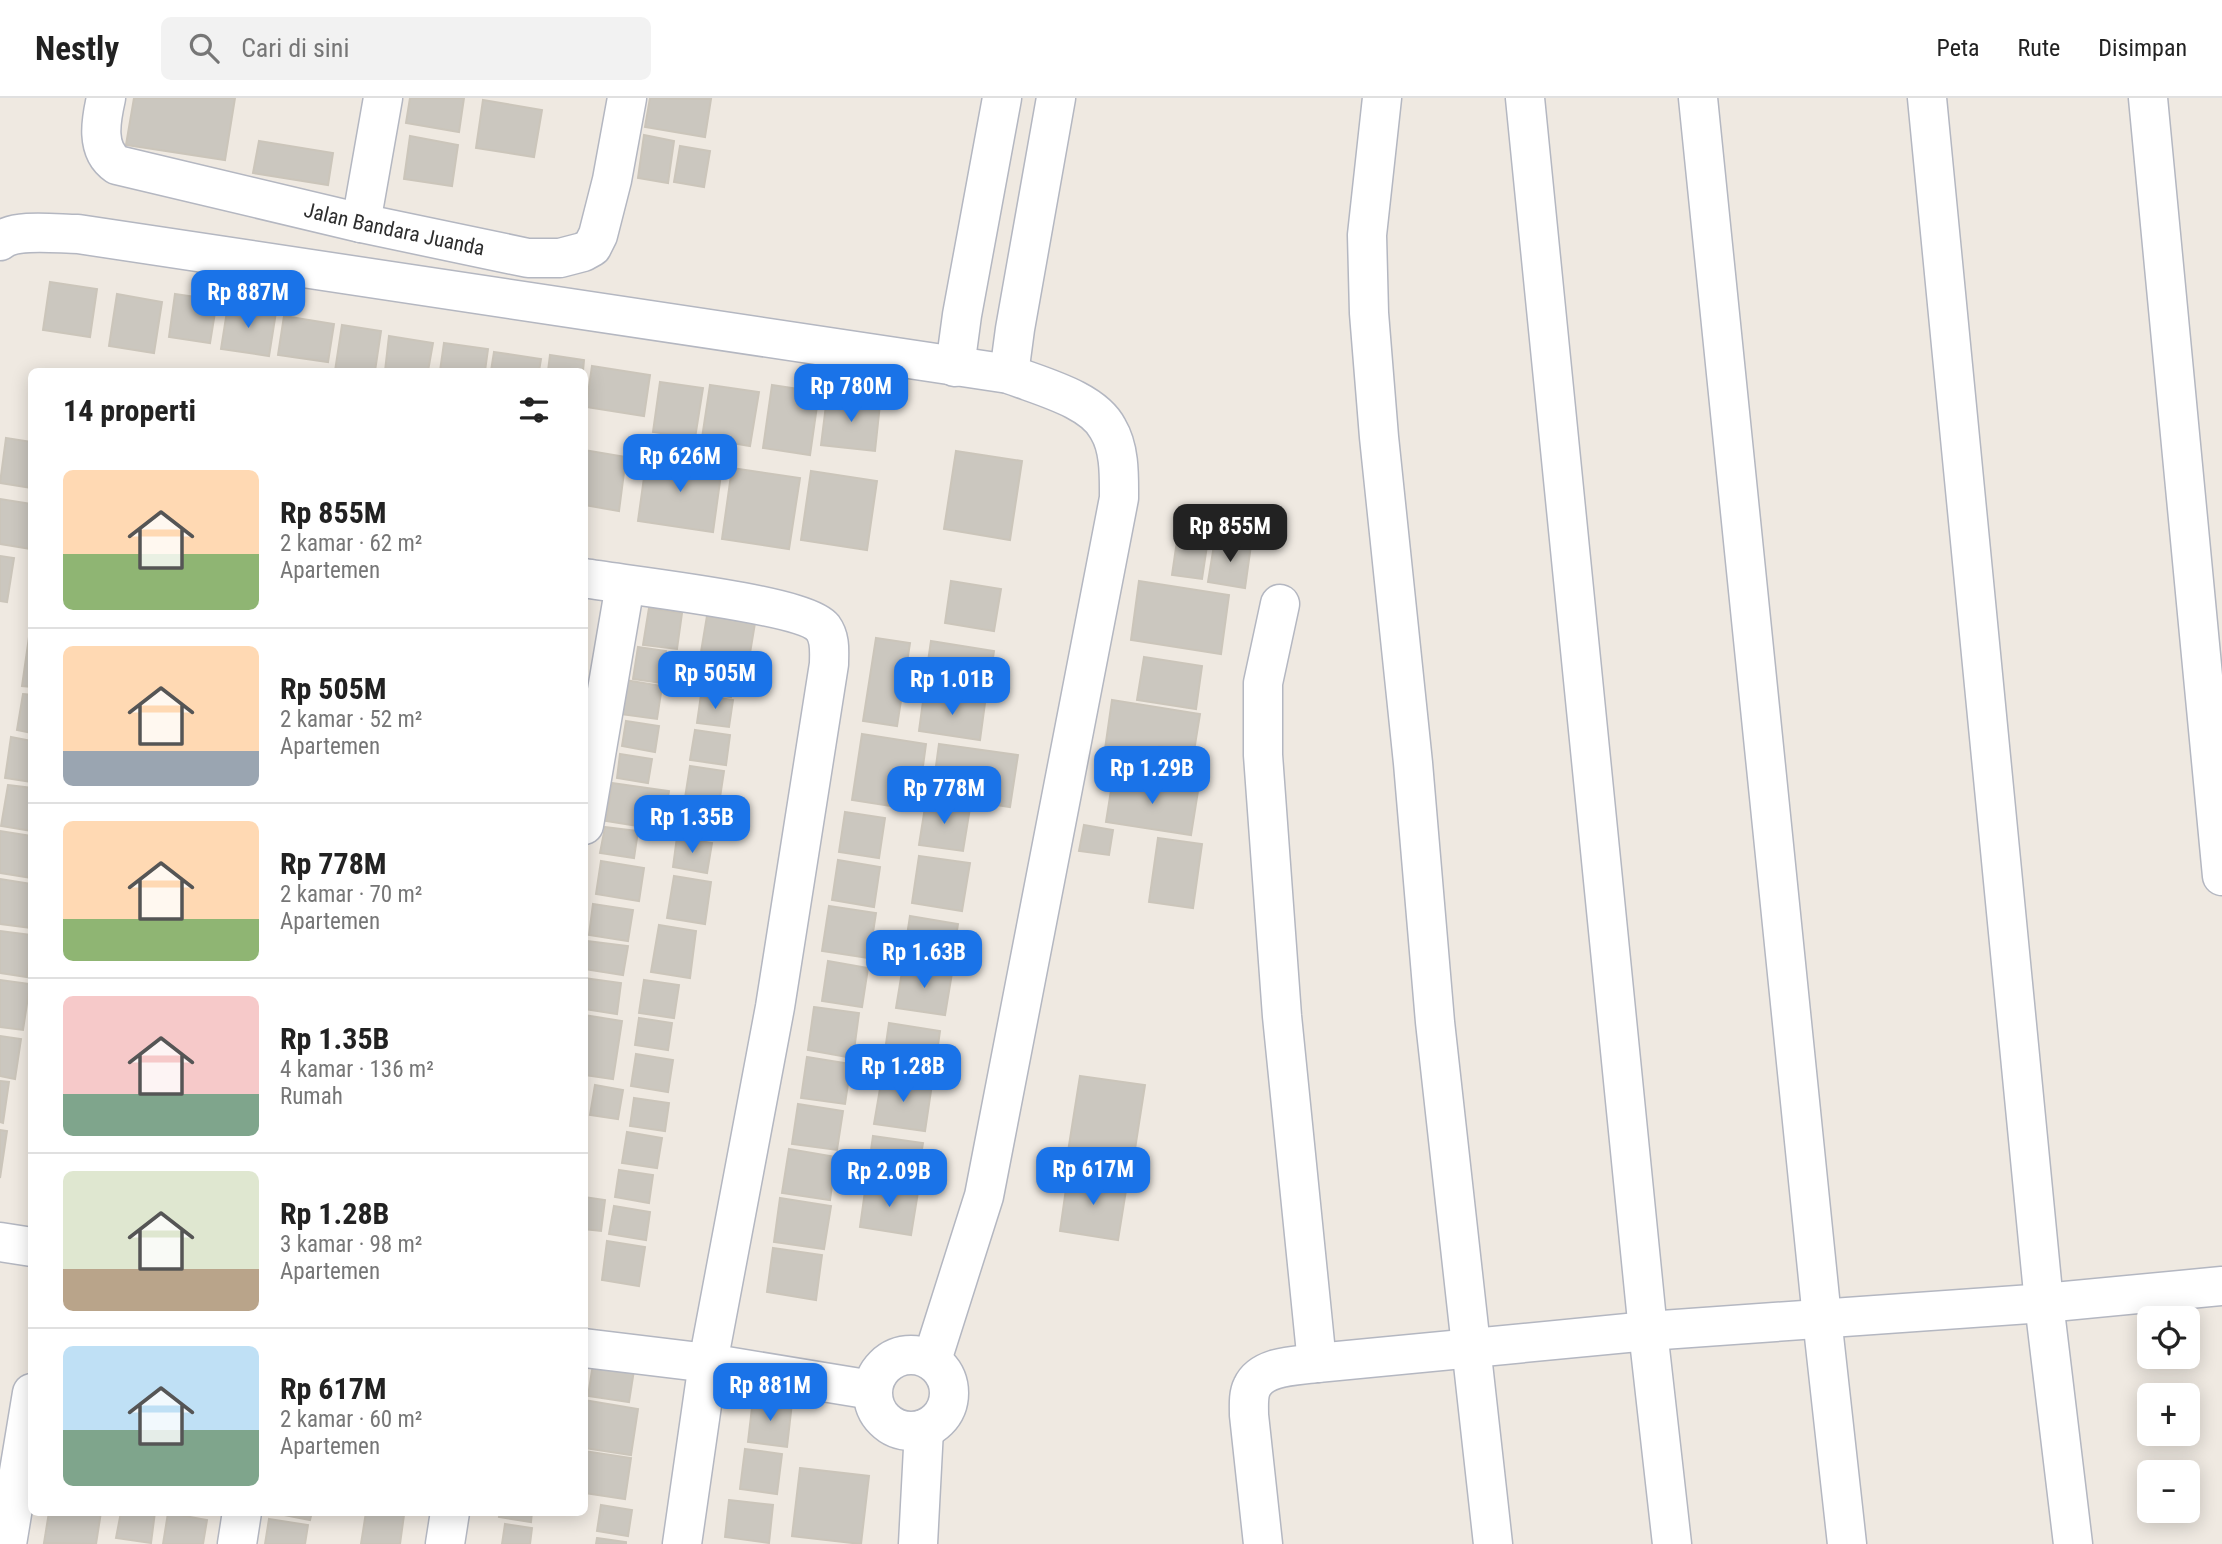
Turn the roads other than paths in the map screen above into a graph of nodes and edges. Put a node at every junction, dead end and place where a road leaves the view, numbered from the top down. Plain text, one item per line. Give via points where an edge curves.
1 (106, 98) edge
2 (383, 98) edge
3 (627, 98) edge
4 (1002, 98) edge
5 (1056, 98) edge
6 (1382, 98) edge
7 (1525, 98) edge
8 (1698, 98) edge
9 (1927, 98) edge
10 (2148, 98) edge
11 (361, 223) junction
12 (0, 241) edge
13 (955, 367) junction
14 (1009, 374) junction
15 (588, 579) edge
16 (625, 585) junction
17 (1280, 604) dead end
18 (588, 802) edge
19 (2222, 876) edge
20 (0, 1242) edge
21 (28, 1246) edge
22 (2222, 1286) edge
23 (2044, 1304) junction
24 (1822, 1318) junction
25 (1648, 1331) junction
26 (588, 1348) edge
27 (1470, 1349) junction
28 (932, 1360) junction
29 (708, 1363) junction
30 (1317, 1363) junction
31 (872, 1390) junction
32 (28, 1417) edge
33 (923, 1429) junction
34 (241, 1516) edge
35 (449, 1516) edge
36 (7, 1544) edge
37 (237, 1544) edge
38 (445, 1544) edge
39 (682, 1544) edge
40 (918, 1544) edge
41 (1263, 1544) edge
42 (1493, 1544) edge
43 (1672, 1544) edge
44 (1847, 1544) edge
45 (2073, 1544) edge

1 - 11 street, Jalan Bandara Juanda via 103,148 117,166
2 - 11 street
3 - 11 street, Jalan Bandara Juanda via 598,235 583,252 528,258
4 - 13 street
5 - 14 street
6 - 27 street via 1367,235 1369,313
7 - 25 street
8 - 24 street
9 - 23 street
10 - 19 street
12 - 13 street via 30,233 78,234
13 - 14 street
14 - 28 street via 1075,400 1108,428 1115,447 1119,498 984,1196
15 - 16 street
16 - 18 street
16 - 29 street via 768,606 822,626 829,639 829,664 775,1007
17 - 30 street via 1263,683 1263,755 1282,1016
20 - 21 street
22 - 23 street
23 - 24 street
23 - 45 street
24 - 25 street
24 - 44 street
25 - 27 street
25 - 43 street
26 - 29 street
27 - 30 street
27 - 42 street
28 - 31 street via 907,1354 894,1358 883,1366
28 - 33 street via 950,1391 943,1415
29 - 31 street
29 - 39 street
30 - 41 street via 1270,1371 1252,1386 1249,1415
31 - 33 street via 879,1415 888,1424 912,1432
32 - 36 street
33 - 40 street
34 - 37 street
35 - 38 street

